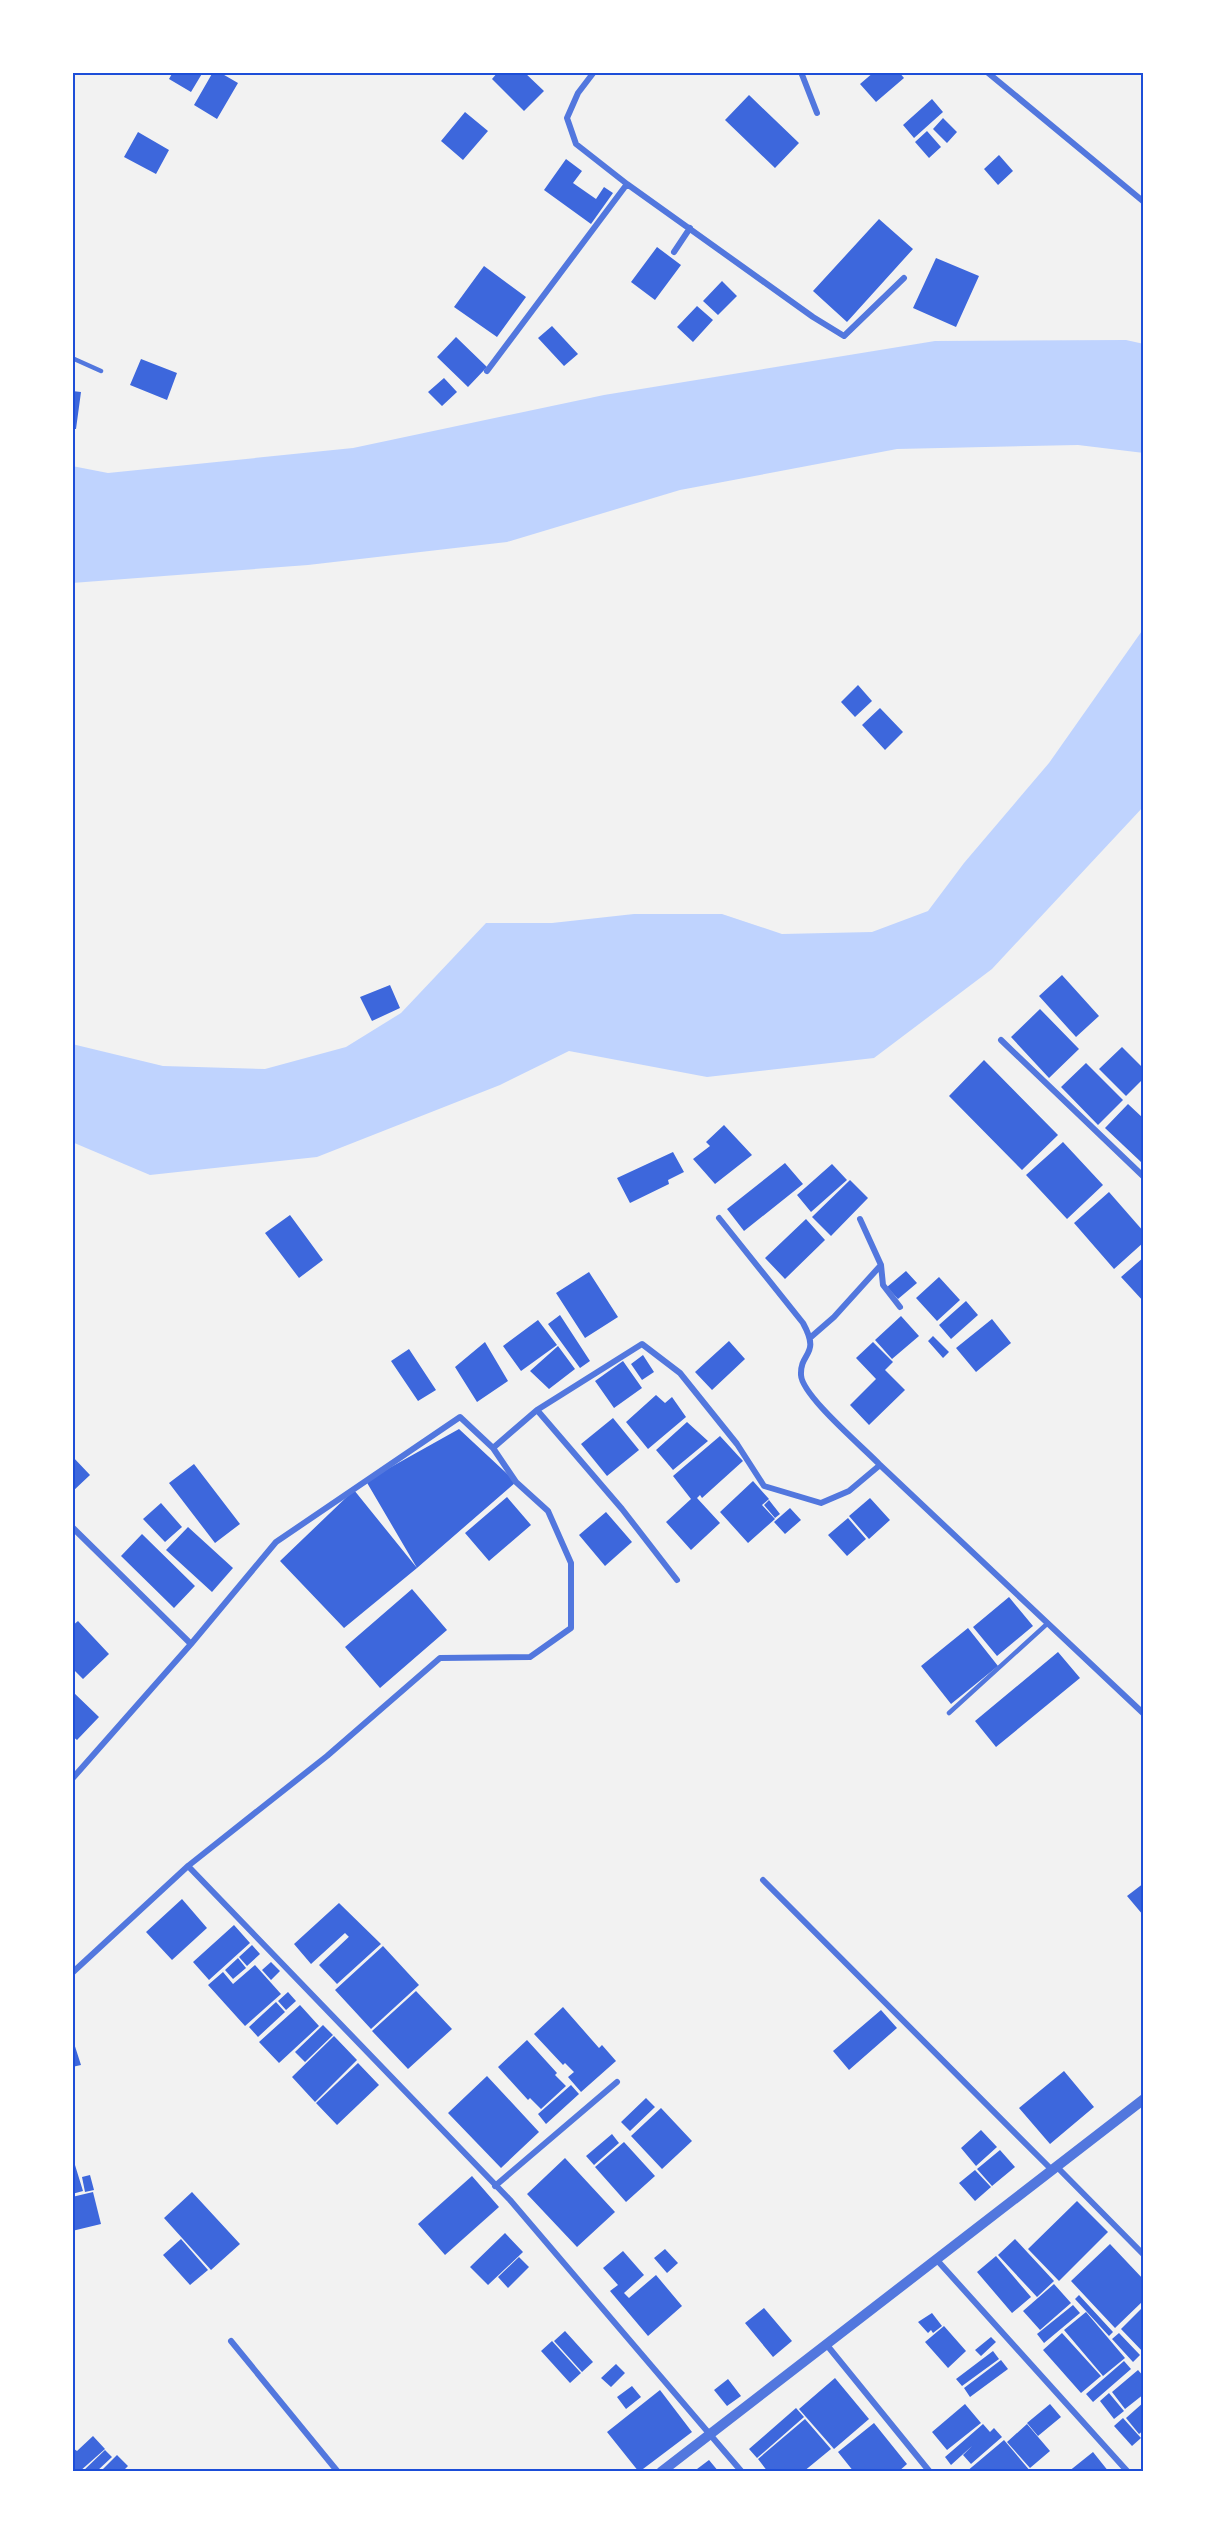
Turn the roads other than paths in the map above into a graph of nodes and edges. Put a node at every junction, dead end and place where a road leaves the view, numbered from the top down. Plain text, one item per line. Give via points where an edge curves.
1 (594, 72) edge
2 (801, 72) edge
3 (987, 72) edge
4 (817, 113) dead end
5 (627, 184) junction
6 (1144, 202) edge
7 (690, 228) junction
8 (674, 252) dead end
9 (904, 278) dead end
10 (72, 358) edge
11 (101, 371) dead end
12 (487, 371) dead end
13 (1001, 1040) dead end
14 (1144, 1177) edge
15 (719, 1218) dead end
16 (860, 1219) dead end
17 (881, 1265) junction
18 (900, 1307) dead end
19 (811, 1337) junction
20 (537, 1410) junction
21 (493, 1448) junction
22 (880, 1465) junction
23 (72, 1527) edge
24 (677, 1580) dead end
25 (1048, 1623) junction
26 (191, 1644) junction
27 (949, 1713) dead end
28 (1144, 1714) edge
29 (72, 1779) edge
30 (188, 1866) junction
31 (763, 1880) dead end
32 (72, 1974) edge
33 (617, 2082) dead end
34 (1144, 2099) edge
35 (1054, 2168) junction
36 (495, 2186) junction
37 (1144, 2255) edge
38 (936, 2259) junction
39 (231, 2341) dead end
40 (826, 2344) junction
41 (709, 2435) junction
42 (338, 2472) edge
43 (661, 2472) edge
44 (742, 2472) edge
45 (930, 2472) edge
46 (1128, 2472) edge

1 - 5 street via 578,93 567,118 576,144
2 - 4 street
3 - 6 street
5 - 7 street
5 - 12 street
7 - 8 street
7 - 9 street via 843,336
10 - 11 lane
13 - 14 street
15 - 19 street
16 - 17 street
17 - 18 street via 883,1285
17 - 19 street
19 - 22 street via 801,1374 803,1383 820,1407
20 - 21 street
20 - 22 street via 642,1344 680,1373 737,1444 764,1486 821,1503 849,1491
20 - 24 street
21 - 26 street via 460,1418 276,1542
21 - 30 street via 516,1482 548,1511 571,1563 571,1628 530,1657 440,1658 327,1756
22 - 25 street
23 - 26 street
25 - 27 lane
25 - 28 street
26 - 29 street
30 - 32 street
30 - 36 street
31 - 35 street
33 - 36 street
34 - 35 street
35 - 37 street
35 - 38 street
36 - 41 street
38 - 40 street
38 - 46 street
39 - 42 street
40 - 41 street
40 - 45 street
41 - 43 street
41 - 44 street

